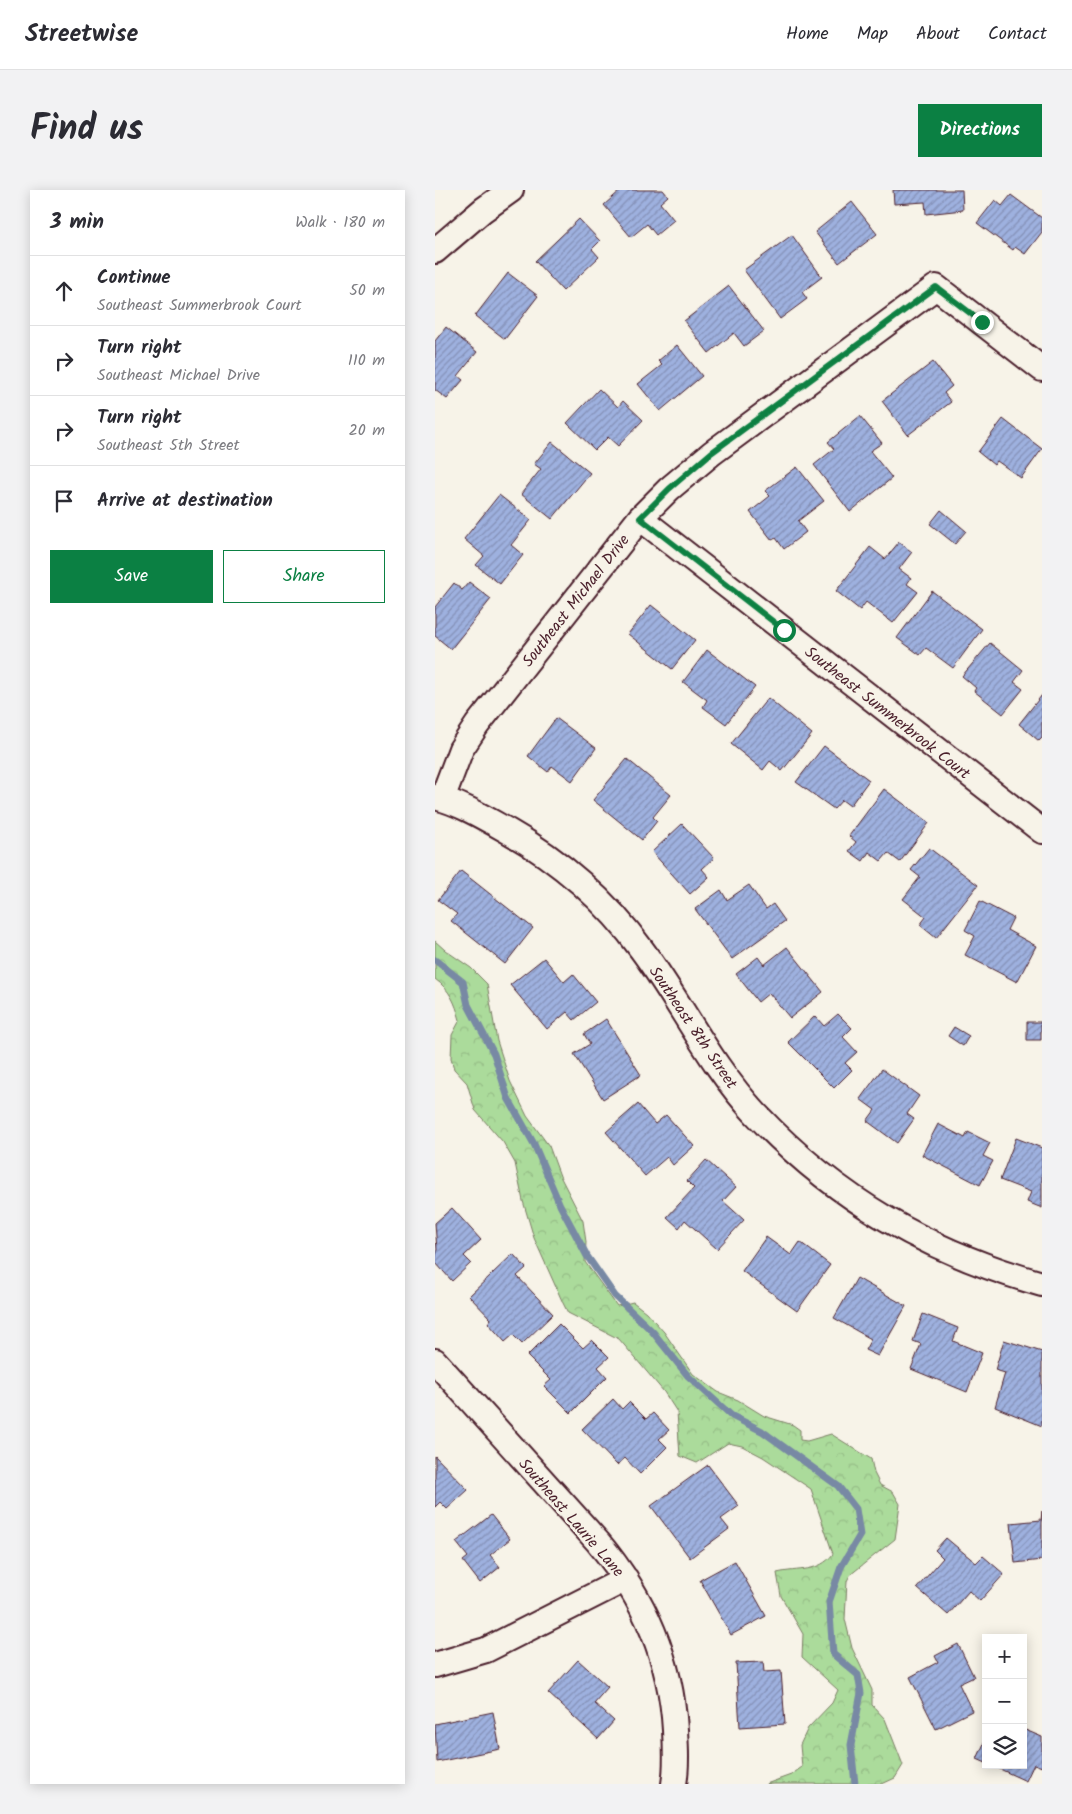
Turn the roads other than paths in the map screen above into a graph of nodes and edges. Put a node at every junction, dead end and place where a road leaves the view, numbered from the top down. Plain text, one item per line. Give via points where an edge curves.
1 (511, 190) edge
2 (435, 251) edge
3 (1042, 369) edge
4 (640, 518) junction
5 (438, 798) edge
6 (1042, 831) edge
7 (1042, 1284) edge
8 (435, 1361) edge
9 (626, 1579) junction
10 (435, 1664) edge
11 (674, 1784) edge

1 - 2 street
3 - 4 street, Southeast Michael Drive via 936,287 711,453
4 - 5 street, Southeast Michael Drive via 477,725 461,749
4 - 6 street, Southeast Summerbrook Court
5 - 7 street, Southeast 8th Street via 485,818 529,843 608,909 641,949 718,1068 755,1114 820,1174 891,1224 945,1251
8 - 9 street, Southeast Laurie Lane via 598,1542
9 - 10 street via 487,1650
9 - 11 street, Southeast Laurie Lane via 651,1624 669,1680 675,1741

